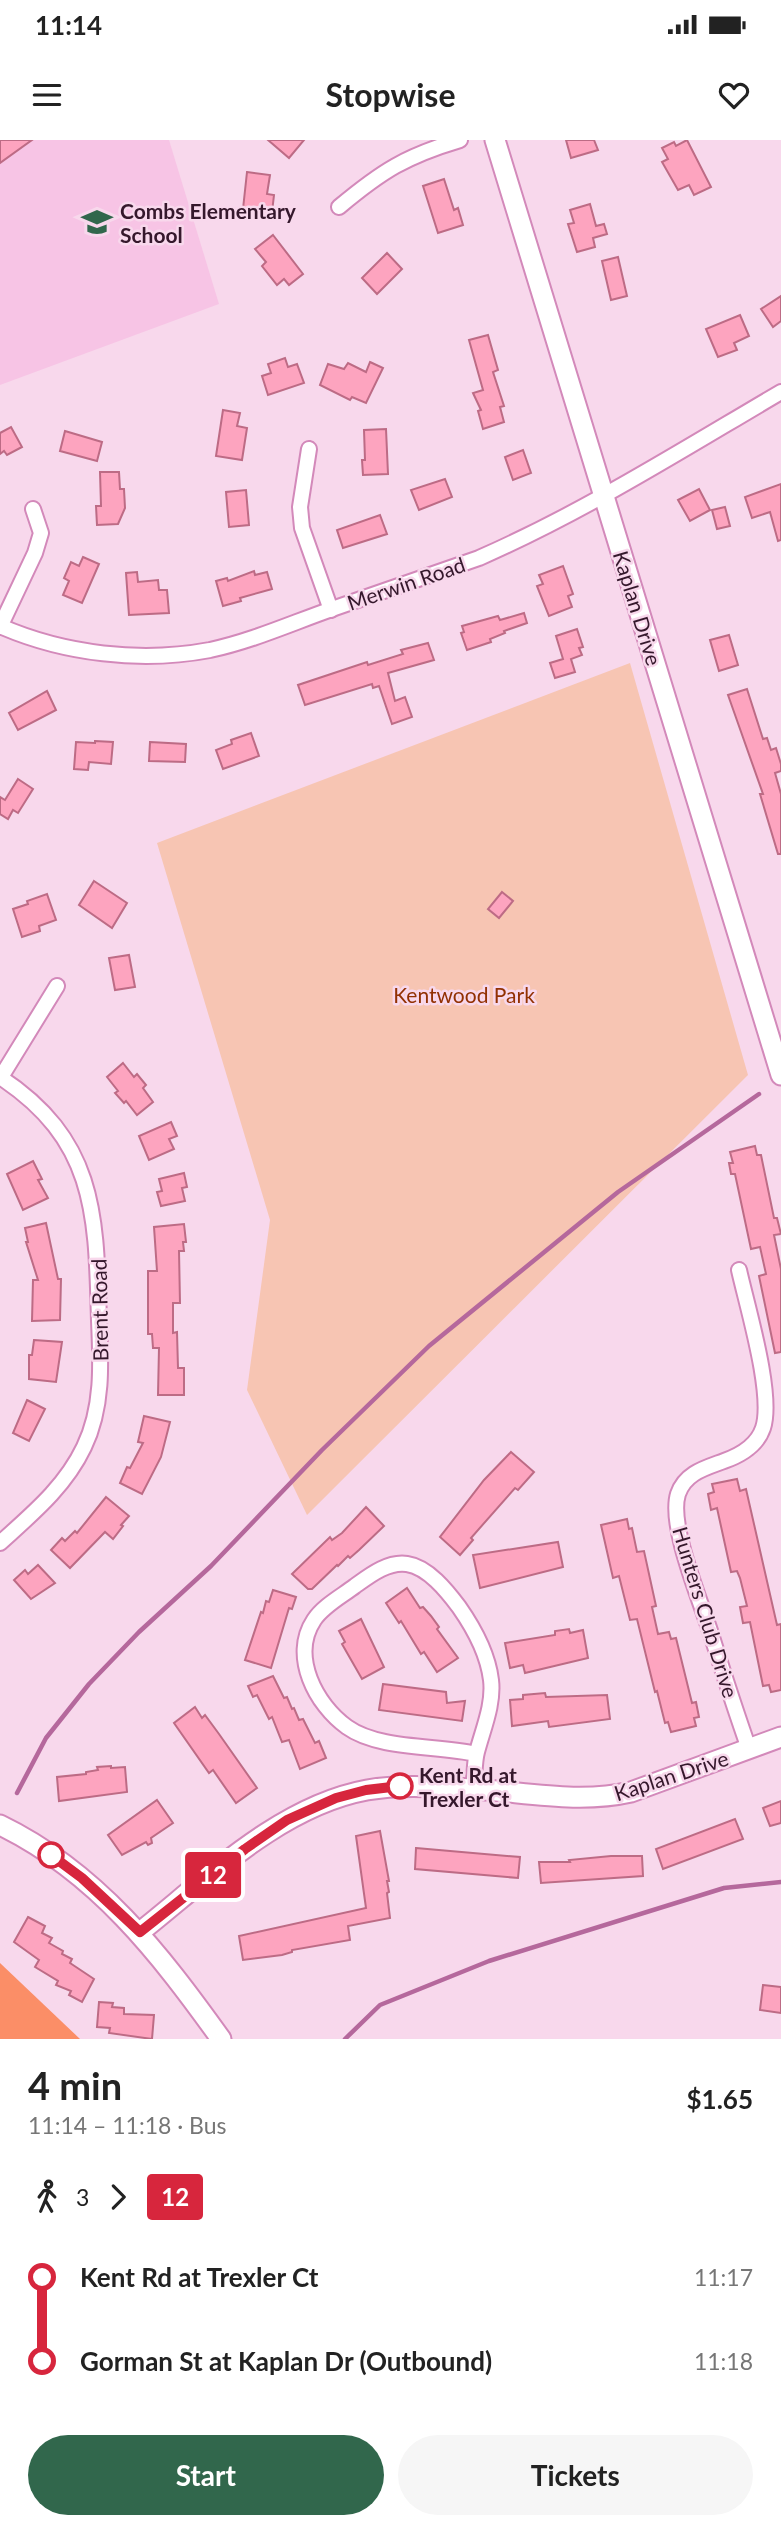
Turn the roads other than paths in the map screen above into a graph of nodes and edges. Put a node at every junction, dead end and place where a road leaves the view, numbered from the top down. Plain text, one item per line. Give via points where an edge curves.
1 (460, 140) edge
2 (495, 140) edge
3 (339, 207) dead end
4 (781, 392) edge
5 (309, 449) dead end
6 (604, 495) junction
7 (33, 509) dead end
8 (331, 610) junction
9 (0, 626) edge
10 (57, 986) dead end
11 (781, 1075) edge
12 (1, 1077) edge
13 (740, 1270) dead end
14 (0, 1543) edge
15 (781, 1737) edge
16 (748, 1749) junction
17 (476, 1754) junction
18 (473, 1789) junction
19 (0, 1825) edge
20 (140, 1932) junction
21 (221, 2039) edge

1 - 3 street via 397,163
2 - 6 street, Kaplan Drive
4 - 6 street, Merwin Road
5 - 8 street via 300,507 302,528
6 - 8 street, Merwin Road via 479,558
6 - 11 street, Kaplan Drive
7 - 9 street via 41,533
8 - 9 street, Merwin Road via 211,650 160,656 65,647
10 - 12 street
12 - 14 street, Brent Road via 48,1118 86,1182 97,1242 101,1364 90,1432 75,1465 47,1501
13 - 16 street, Hunters Club Drive via 761,1368 766,1409 763,1428 738,1456 690,1475 677,1496 676,1512 684,1552
15 - 16 street, Kaplan Drive
16 - 18 street, Kaplan Drive via 610,1797
17 - 17 street via 491,1678 468,1620 432,1577 405,1563 384,1567 314,1619 305,1643 309,1676 325,1704 347,1728 383,1741
17 - 18 street
18 - 20 street, Kaplan Drive via 400,1786 366,1790 313,1807 268,1832
19 - 20 street via 82,1878
20 - 21 street

